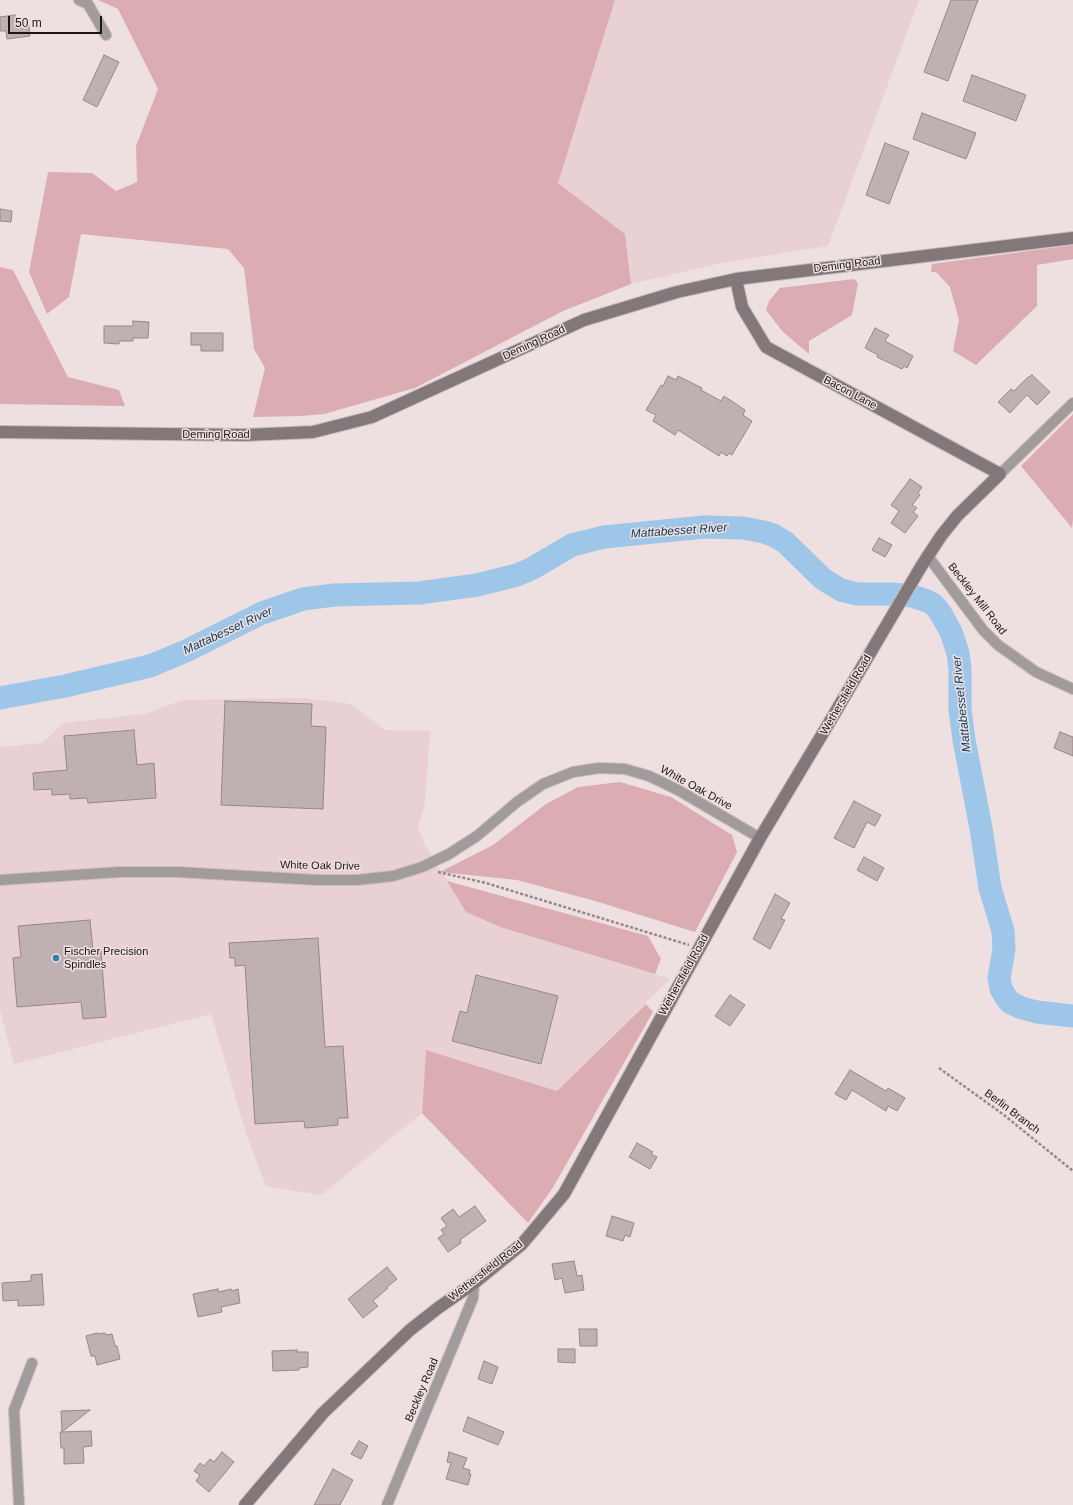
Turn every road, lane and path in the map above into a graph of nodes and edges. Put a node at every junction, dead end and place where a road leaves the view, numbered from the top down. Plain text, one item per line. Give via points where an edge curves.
1 (79, 0) edge
2 (106, 35) dead end
3 (1073, 238) edge
4 (736, 279) junction
5 (1073, 403) edge
6 (0, 432) edge
7 (1000, 474) junction
8 (928, 555) junction
9 (1073, 689) edge
10 (760, 838) junction
11 (418, 868) junction
12 (0, 880) edge
13 (698, 948) junction
14 (938, 1068) dead end
15 (1073, 1171) edge
16 (474, 1283) junction
17 (32, 1363) dead end
18 (19, 1505) edge
19 (246, 1505) edge
20 (387, 1505) edge

1 - 2 street via 88,4
3 - 4 street, Deming Road
4 - 6 street, Deming Road via 677,292 584,320 372,417 313,432 245,436
4 - 7 street, Bacon Lane via 742,306 766,347
5 - 7 street, Wethersfield Road
7 - 8 street, Wethersfield Road via 957,516
8 - 9 street, Beckley Mill Road via 983,630 998,645 1036,672
8 - 10 street, Wethersfield Road
10 - 11 street, White Oak Drive via 649,776 625,769 599,768 573,772 543,784 477,836 449,854
10 - 13 street, Wethersfield Road
11 - 12 street, White Oak Drive via 393,876 357,880 120,872
11 - 13 path via 460,876
13 - 16 street, Wethersfield Road via 564,1194 522,1244
14 - 15 path, Berlin Branch via 1004,1115
16 - 19 street, Wethersfield Road via 410,1330 322,1413
16 - 20 street, Beckley Road via 473,1298
17 - 18 street via 14,1410

